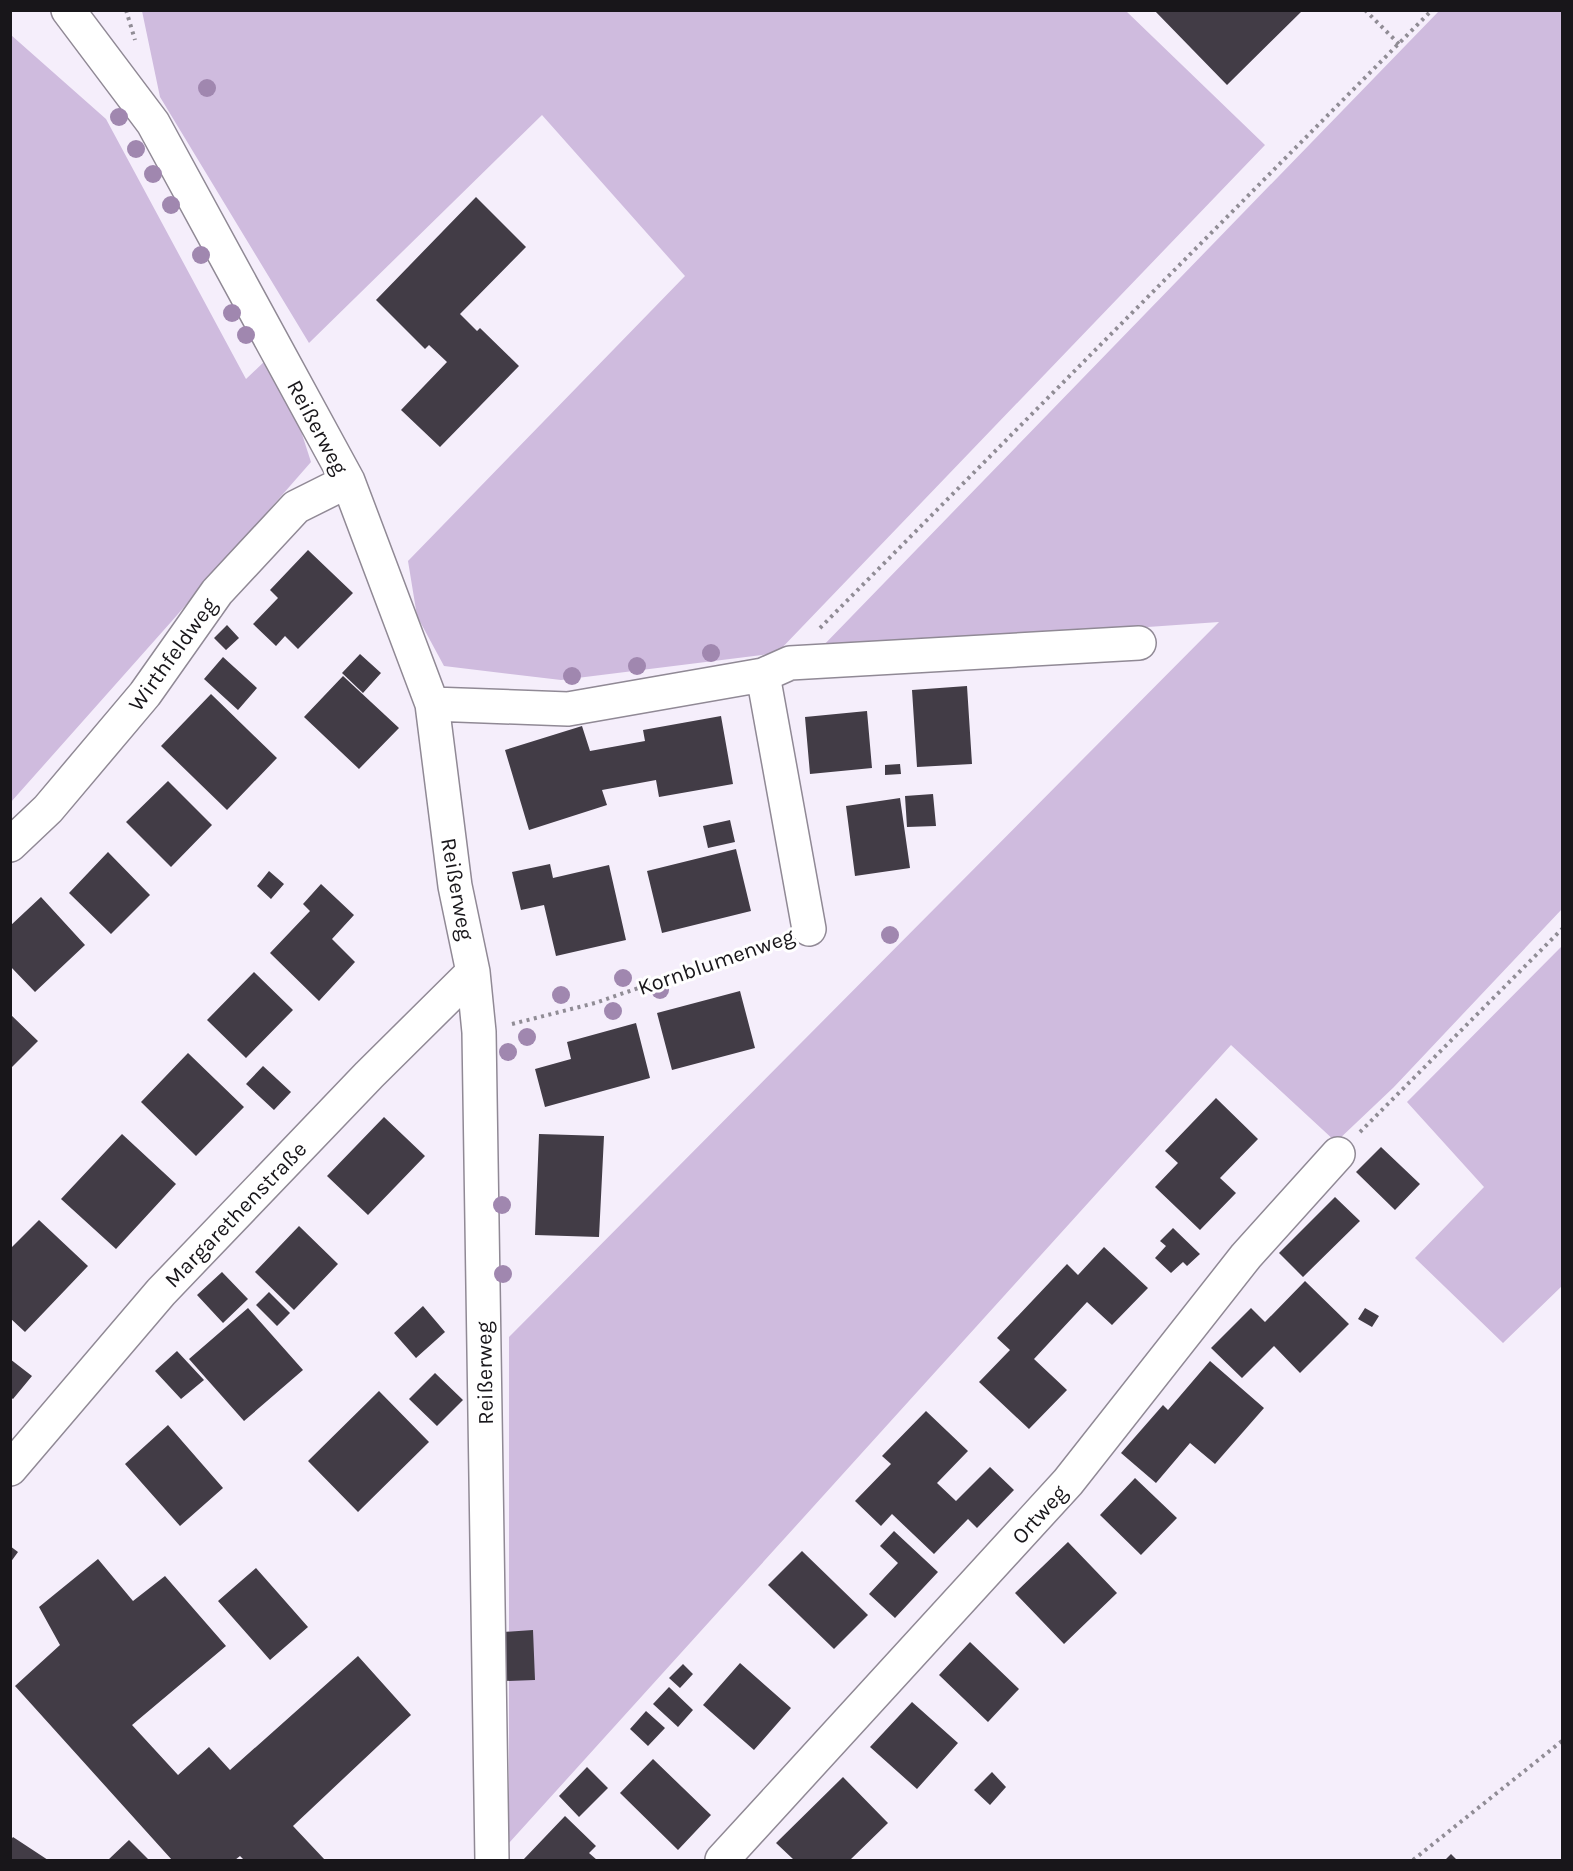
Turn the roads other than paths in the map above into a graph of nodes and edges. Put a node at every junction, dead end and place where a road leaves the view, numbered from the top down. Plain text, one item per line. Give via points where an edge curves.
1 (68, 10) edge
2 (348, 481) junction
3 (1139, 643) dead end
4 (777, 669) junction
5 (432, 704) junction
6 (10, 845) edge
7 (809, 929) road end
8 (473, 972) junction
9 (1338, 1154) road end
10 (10, 1469) edge
11 (492, 1860) edge
12 (722, 1860) edge

1 - 2 street, Reißerweg via 153,123
2 - 5 street, Reißerweg
2 - 6 street, Wirthfeldweg via 296,507 217,592 145,694 48,809
3 - 4 street
4 - 5 street via 568,709
4 - 7 street, Kornblumenweg
5 - 8 street, Reißerweg via 455,886
8 - 10 street, Margarethenstraße via 161,1292
8 - 11 street, Reißerweg via 479,1032
9 - 12 street, Ortweg via 1246,1256 1068,1482

